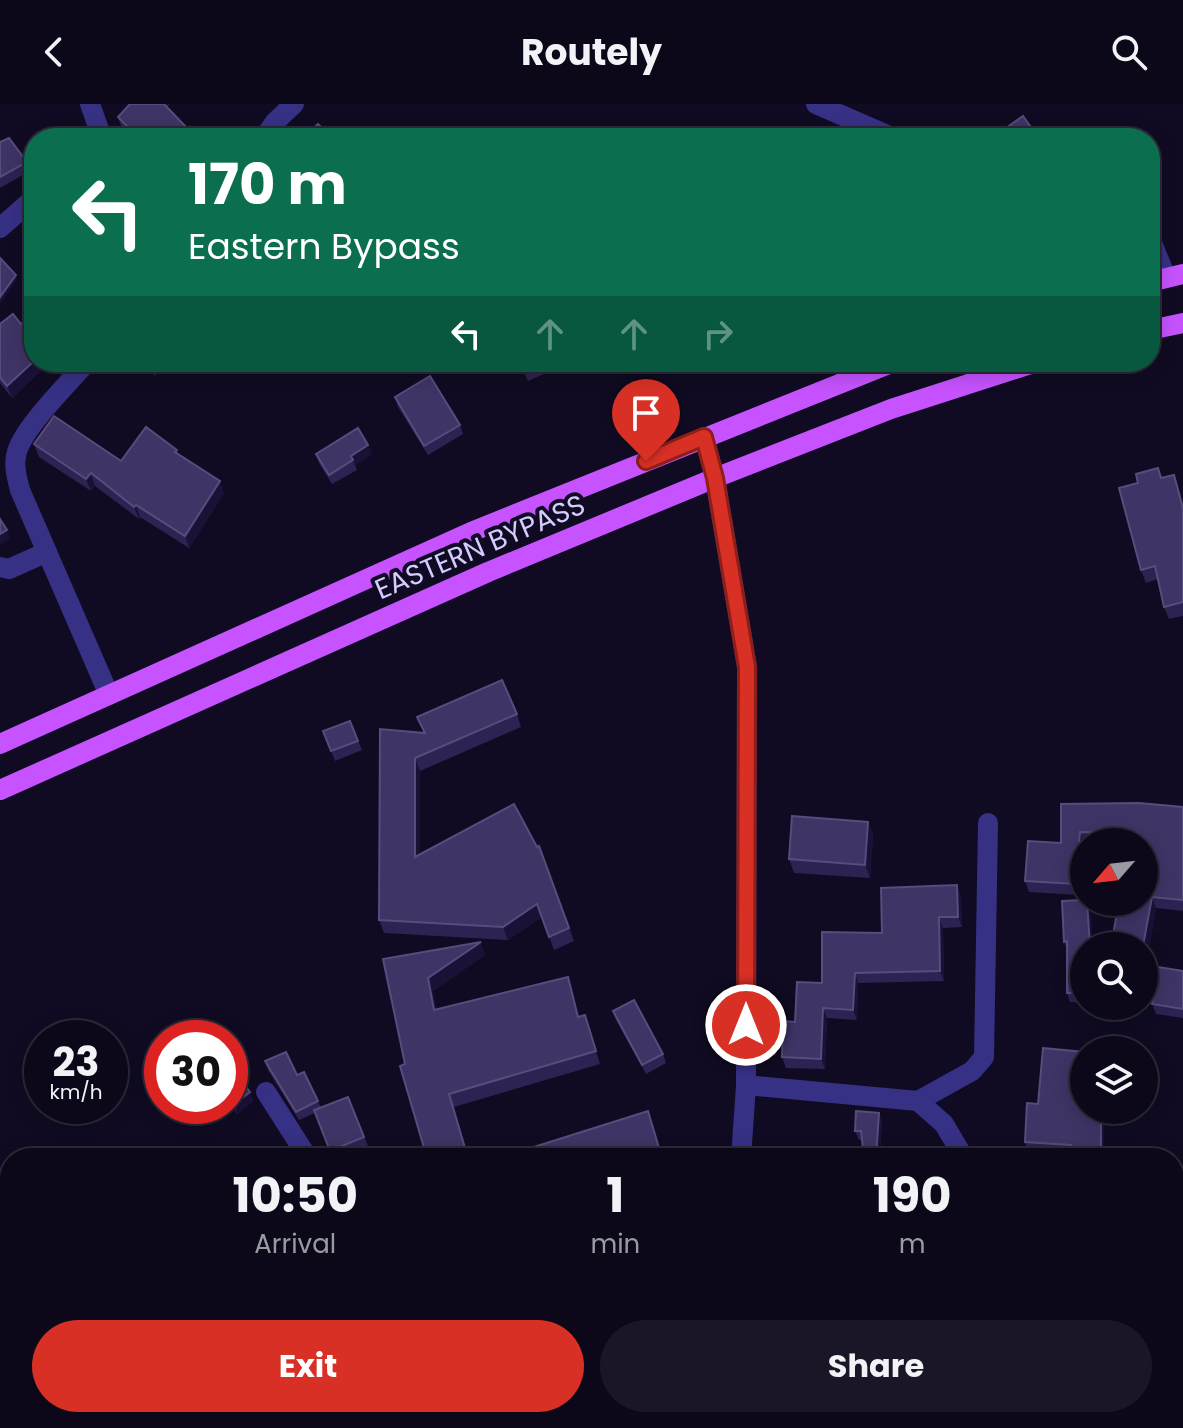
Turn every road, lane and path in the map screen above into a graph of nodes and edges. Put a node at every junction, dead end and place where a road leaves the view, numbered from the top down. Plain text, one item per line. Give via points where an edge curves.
1 (90, 104) edge
2 (294, 104) edge
3 (816, 104) edge
4 (98, 128) edge
5 (271, 128) edge
6 (871, 128) edge
7 (24, 207) edge
8 (0, 228) edge
9 (1183, 323) edge
10 (1160, 328) edge
11 (79, 372) edge
12 (869, 372) edge
13 (1006, 372) edge
14 (704, 437) junction
15 (715, 478) junction
16 (47, 552) junction
17 (0, 567) edge
18 (109, 695) junction
19 (0, 744) edge
20 (0, 790) edge
21 (988, 823) dead end
22 (746, 1085) junction
23 (266, 1092) dead end
24 (918, 1101) junction
25 (302, 1148) edge
26 (742, 1148) edge
27 (958, 1148) edge

1 - 4 street
2 - 5 street
3 - 6 street
7 - 8 street
9 - 10 main road
11 - 16 street via 16,453 20,490
12 - 14 main road, EASTERN BYPASS
13 - 15 main road, EASTERN BYPASS via 891,409
14 - 15 street
14 - 18 main road, EASTERN BYPASS via 471,532
15 - 20 main road, EASTERN BYPASS via 488,572
15 - 22 street via 747,667
16 - 17 street via 9,569
16 - 18 street
18 - 19 main road, EASTERN BYPASS
21 - 24 street via 984,1057 972,1071
22 - 24 street
22 - 26 street
23 - 25 street
24 - 27 street via 944,1124

